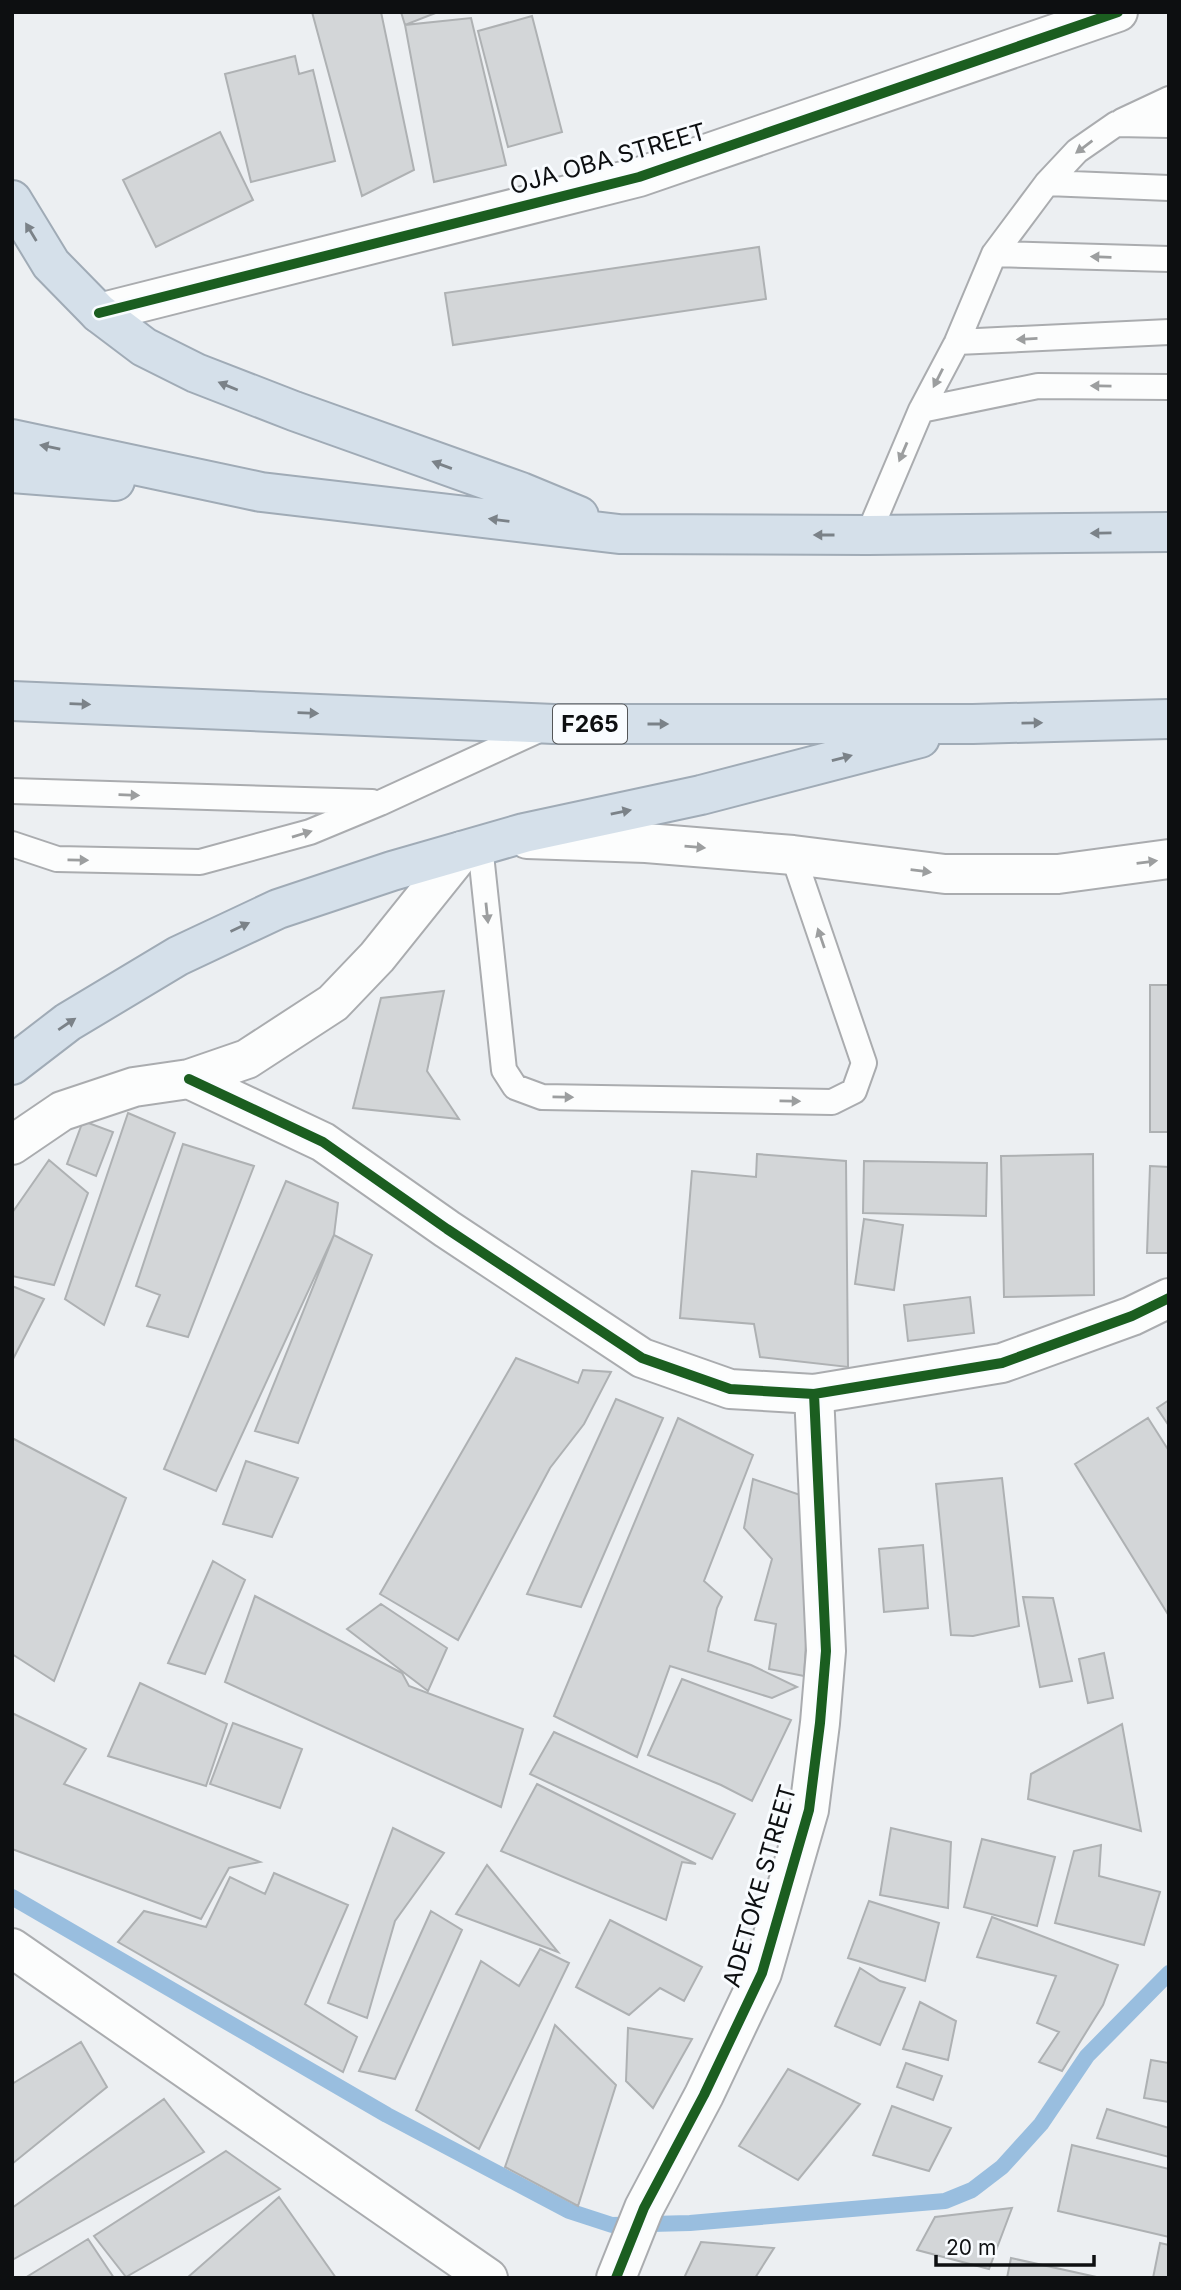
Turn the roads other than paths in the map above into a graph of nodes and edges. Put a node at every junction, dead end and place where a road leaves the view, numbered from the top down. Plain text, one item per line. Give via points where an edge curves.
1 (1118, 12) edge
2 (1169, 99) edge
3 (1116, 124) junction
4 (1169, 125) edge
5 (1047, 183) junction
6 (1169, 188) edge
7 (12, 200) edge
8 (994, 254) junction
9 (1169, 259) edge
10 (99, 313) junction
11 (1169, 332) edge
12 (957, 342) junction
13 (1169, 387) edge
14 (921, 411) junction
15 (12, 439) edge
16 (12, 473) edge
17 (261, 492) junction
18 (1169, 533) edge
19 (619, 534) junction
20 (868, 535) junction
21 (12, 701) edge
22 (1169, 719) edge
23 (554, 724) junction
24 (972, 724) junction
25 (12, 791) edge
26 (380, 803) junction
27 (12, 844) edge
28 (482, 845) junction
29 (793, 856) junction
30 (1169, 859) edge
31 (12, 1065) edge
32 (189, 1079) junction
33 (12, 1145) edge
34 (1169, 1298) edge
35 (814, 1394) junction
36 (12, 1948) edge
37 (488, 2278) edge
38 (616, 2278) edge

1 - 10 street, OJA OBA STREET via 639,177
2 - 3 lane
3 - 4 lane
3 -> 5 lane via 1077,151
5 - 6 lane
5 - 8 lane
10 -> 7 highway via 51,264
9 -> 8 lane
8 - 12 lane
19 -> 10 highway via 521,492 196,373 144,347
11 -> 12 lane
12 -> 14 lane
13 -> 14 lane via 1038,386
14 -> 20 lane
17 -> 15 highway
16 - 17 highway
19 -> 17 highway
18 -> 20 highway
20 -> 19 highway
21 -> 23 highway, F265
24 -> 22 highway, F265
23 -> 24 highway, F265
23 - 26 lane
28 -> 24 highway via 701,796
25 -> 26 lane
27 -> 26 lane via 57,859 200,862 310,832
28 -> 29 street via 646,843
28 -> 29 lane via 504,1070 515,1087 542,1097 832,1102 854,1091 864,1063
31 -> 28 highway via 68,1023 178,956 278,909
28 - 32 street via 333,1003 247,1059
29 -> 30 street via 945,874 1058,874
32 - 33 street via 134,1087 62,1111
32 - 35 street via 323,1142 642,1358 730,1389
34 - 35 street via 1002,1363
35 - 38 street, ADETOKE STREET via 826,1651 809,1810 761,1972 704,2095 644,2207
36 - 37 street

